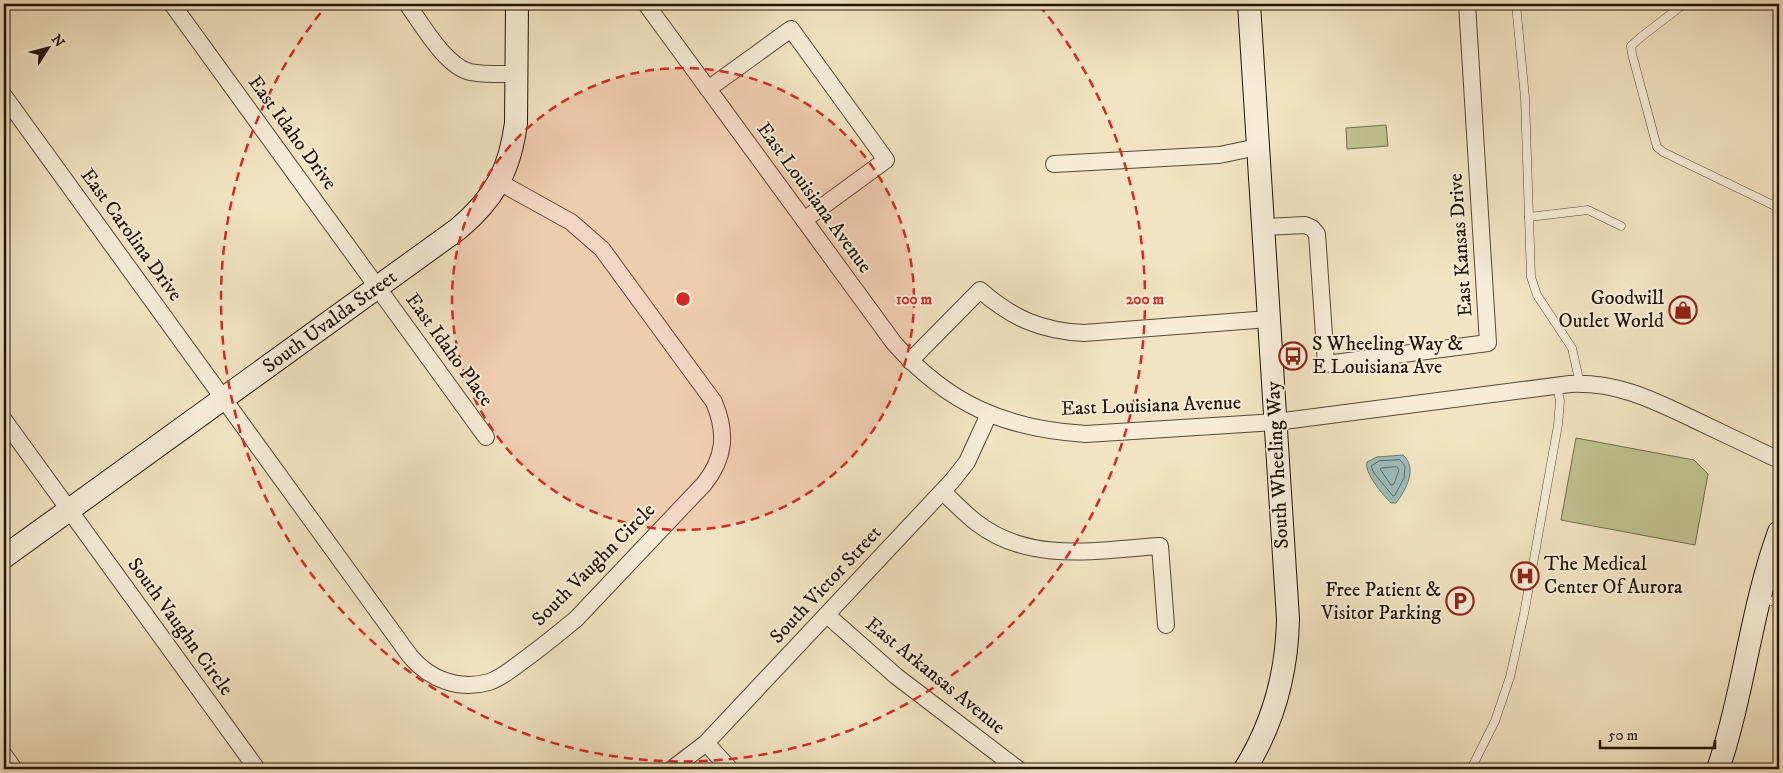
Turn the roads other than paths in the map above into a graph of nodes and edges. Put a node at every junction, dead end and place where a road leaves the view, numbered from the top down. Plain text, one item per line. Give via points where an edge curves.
1 (172, 4) edge
2 (407, 4) edge
3 (517, 4) edge
4 (646, 4) edge
5 (1249, 4) edge
6 (1467, 4) edge
7 (1516, 4) edge
8 (1684, 4) edge
9 (517, 74) junction
10 (708, 89) junction
11 (4, 96) edge
12 (1258, 147) junction
13 (1054, 164) dead end
14 (499, 182) junction
15 (1779, 208) edge
16 (1529, 217) junction
17 (804, 220) junction
18 (1621, 226) dead end
19 (1263, 227) junction
20 (378, 288) junction
21 (1269, 320) junction
22 (910, 360) junction
23 (1580, 384) junction
24 (1557, 386) junction
25 (223, 399) junction
26 (989, 414) junction
27 (4, 420) edge
28 (1276, 422) junction
29 (486, 437) dead end
30 (1779, 460) edge
31 (943, 492) junction
32 (69, 510) junction
33 (1779, 532) edge
34 (4, 557) edge
35 (1769, 600) edge
36 (827, 615) junction
37 (1166, 625) dead end
38 (706, 742) junction
39 (4, 755) edge
40 (14, 769) edge
41 (257, 769) edge
42 (672, 769) edge
43 (730, 769) edge
44 (1018, 769) edge
45 (1245, 769) edge
46 (1471, 769) edge
47 (1718, 769) edge

1 - 20 street, East Idaho Drive
2 - 9 street via 448,59 460,68 482,73
3 - 9 street, South Uvalda Street
4 - 10 street, East Louisiana Avenue
5 - 12 street, South Wheeling Way
6 - 19 street, East Kansas Drive via 1488,342 1326,364 1317,234 1305,225
7 - 16 lane via 1525,98
8 - 15 lane via 1631,46 1657,147
9 - 14 street, South Uvalda Street via 514,141
10 - 17 street, East Louisiana Avenue
10 - 17 street via 791,30 886,160
11 - 25 street, East Carolina Drive
12 - 13 street via 1219,155
12 - 19 street, South Wheeling Way
14 - 20 street, South Uvalda Street via 490,198 469,220
14 - 25 street, South Vaughn Circle via 571,222 602,249 714,402 722,430 722,449 704,484 576,619 553,638 489,682 459,685 428,674 410,656
16 - 18 lane via 1588,210
16 - 23 lane via 1532,283 1572,348
17 - 22 street, East Louisiana Avenue
19 - 21 street, South Wheeling Way
20 - 25 street, South Uvalda Street
20 - 29 street, East Idaho Place
21 - 22 street via 1066,332 1016,317 980,290
21 - 28 street, South Wheeling Way
22 - 26 street, East Louisiana Avenue via 951,394
23 - 24 street, East Louisiana Avenue
23 - 30 street, East Louisiana Avenue via 1604,385 1641,395
24 - 28 street, East Louisiana Avenue
24 - 46 lane via 1560,401 1558,425 1519,640 1503,699
25 - 32 street, South Uvalda Street
26 - 28 street, East Louisiana Avenue via 1034,428 1086,434
26 - 31 street, South Victor Street via 967,462
27 - 32 street, South Vaughn Circle
28 - 45 street, South Wheeling Way via 1287,640 1282,678 1272,712
31 - 36 street, South Victor Street
31 - 37 street via 990,531 1016,544 1038,550 1060,552 1160,546
32 - 34 street, South Uvalda Street
32 - 41 street, South Vaughn Circle
33 - 35 street
35 - 47 street
36 - 38 street, South Victor Street
36 - 44 street, East Arkansas Avenue via 896,676
38 - 42 street, South Victor Street
38 - 43 street
39 - 40 street

